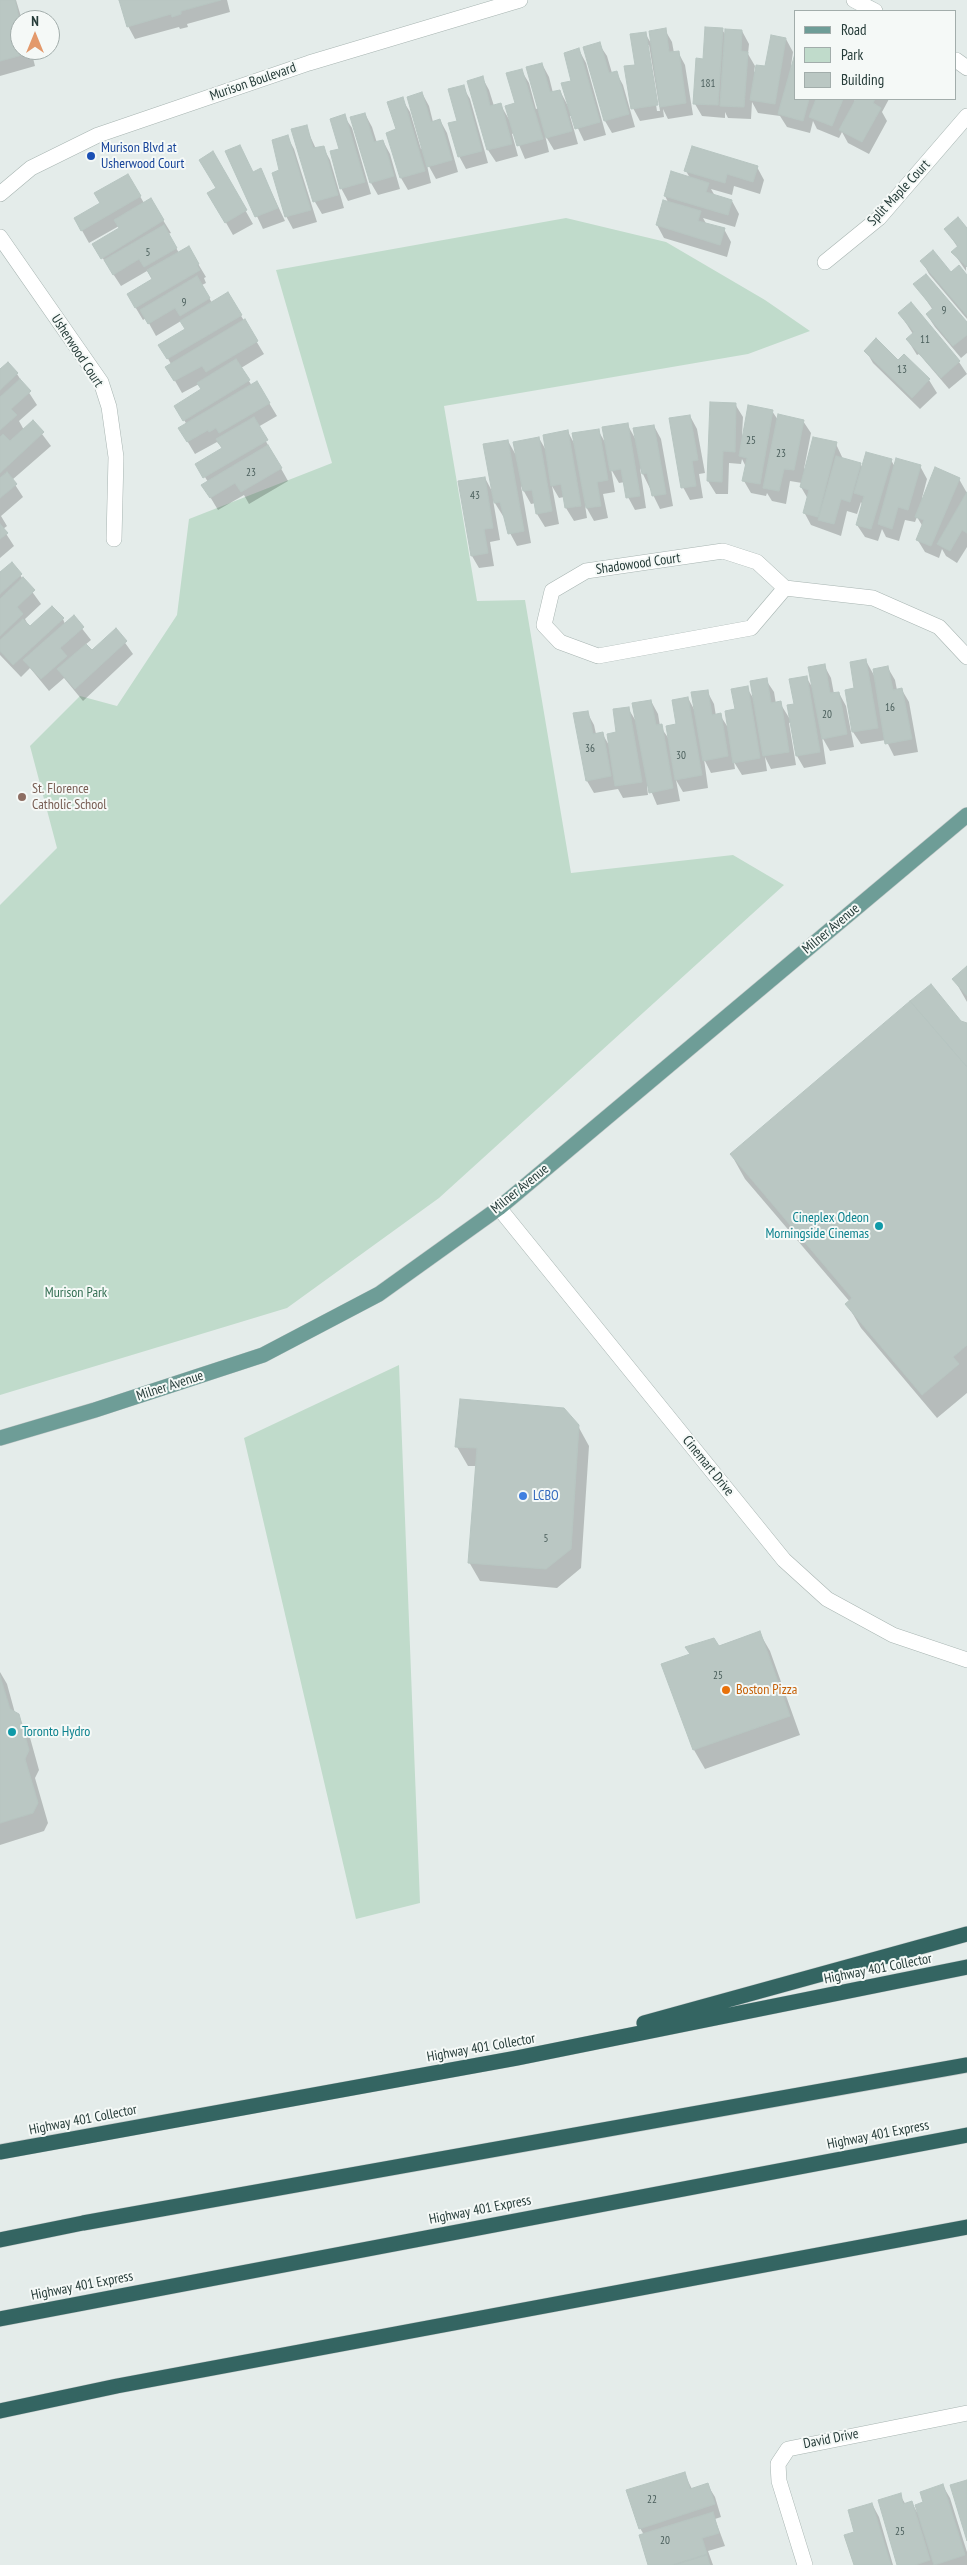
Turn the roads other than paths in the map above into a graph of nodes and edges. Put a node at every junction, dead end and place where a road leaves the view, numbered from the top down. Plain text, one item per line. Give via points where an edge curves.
1 (520, 0) edge
2 (854, 0) edge
3 (874, 10) edge
4 (967, 116) edge
5 (0, 194) edge
6 (0, 237) edge
7 (825, 262) dead end
8 (114, 539) dead end
9 (785, 588) junction
10 (967, 657) edge
11 (967, 815) edge
12 (500, 1208) junction
13 (0, 1438) edge
14 (967, 1660) edge
15 (967, 1934) edge
16 (967, 1967) edge
17 (517, 2058) junction
18 (967, 2065) edge
19 (967, 2134) edge
20 (0, 2152) edge
21 (967, 2227) edge
22 (0, 2240) edge
23 (0, 2319) edge
24 (0, 2411) edge
25 (967, 2413) edge
26 (805, 2565) edge

1 - 5 street, Murison Boulevard via 309,63 98,135 31,168
2 - 3 street
4 - 7 street, Split Maple Court via 879,218
6 - 8 street, Usherwood Court via 101,382 109,407 116,457
9 - 9 street, Shadowood Court via 751,628 598,656 560,642 544,625 552,591 586,571 722,551 757,562
9 - 10 street via 873,598 939,627
11 - 12 main road, Milner Avenue
12 - 13 main road, Milner Avenue via 379,1294 263,1355
12 - 14 street, Cinemart Drive via 784,1560 827,1599 893,1635
15 - 17 highway
16 - 17 highway, Highway 401 Collector
17 - 20 highway, Highway 401 Collector
18 - 22 highway via 102,2219
19 - 23 highway, Highway 401 Express
21 - 24 highway via 127,2384
25 - 26 street, David Drive via 788,2449 778,2464 778,2481

